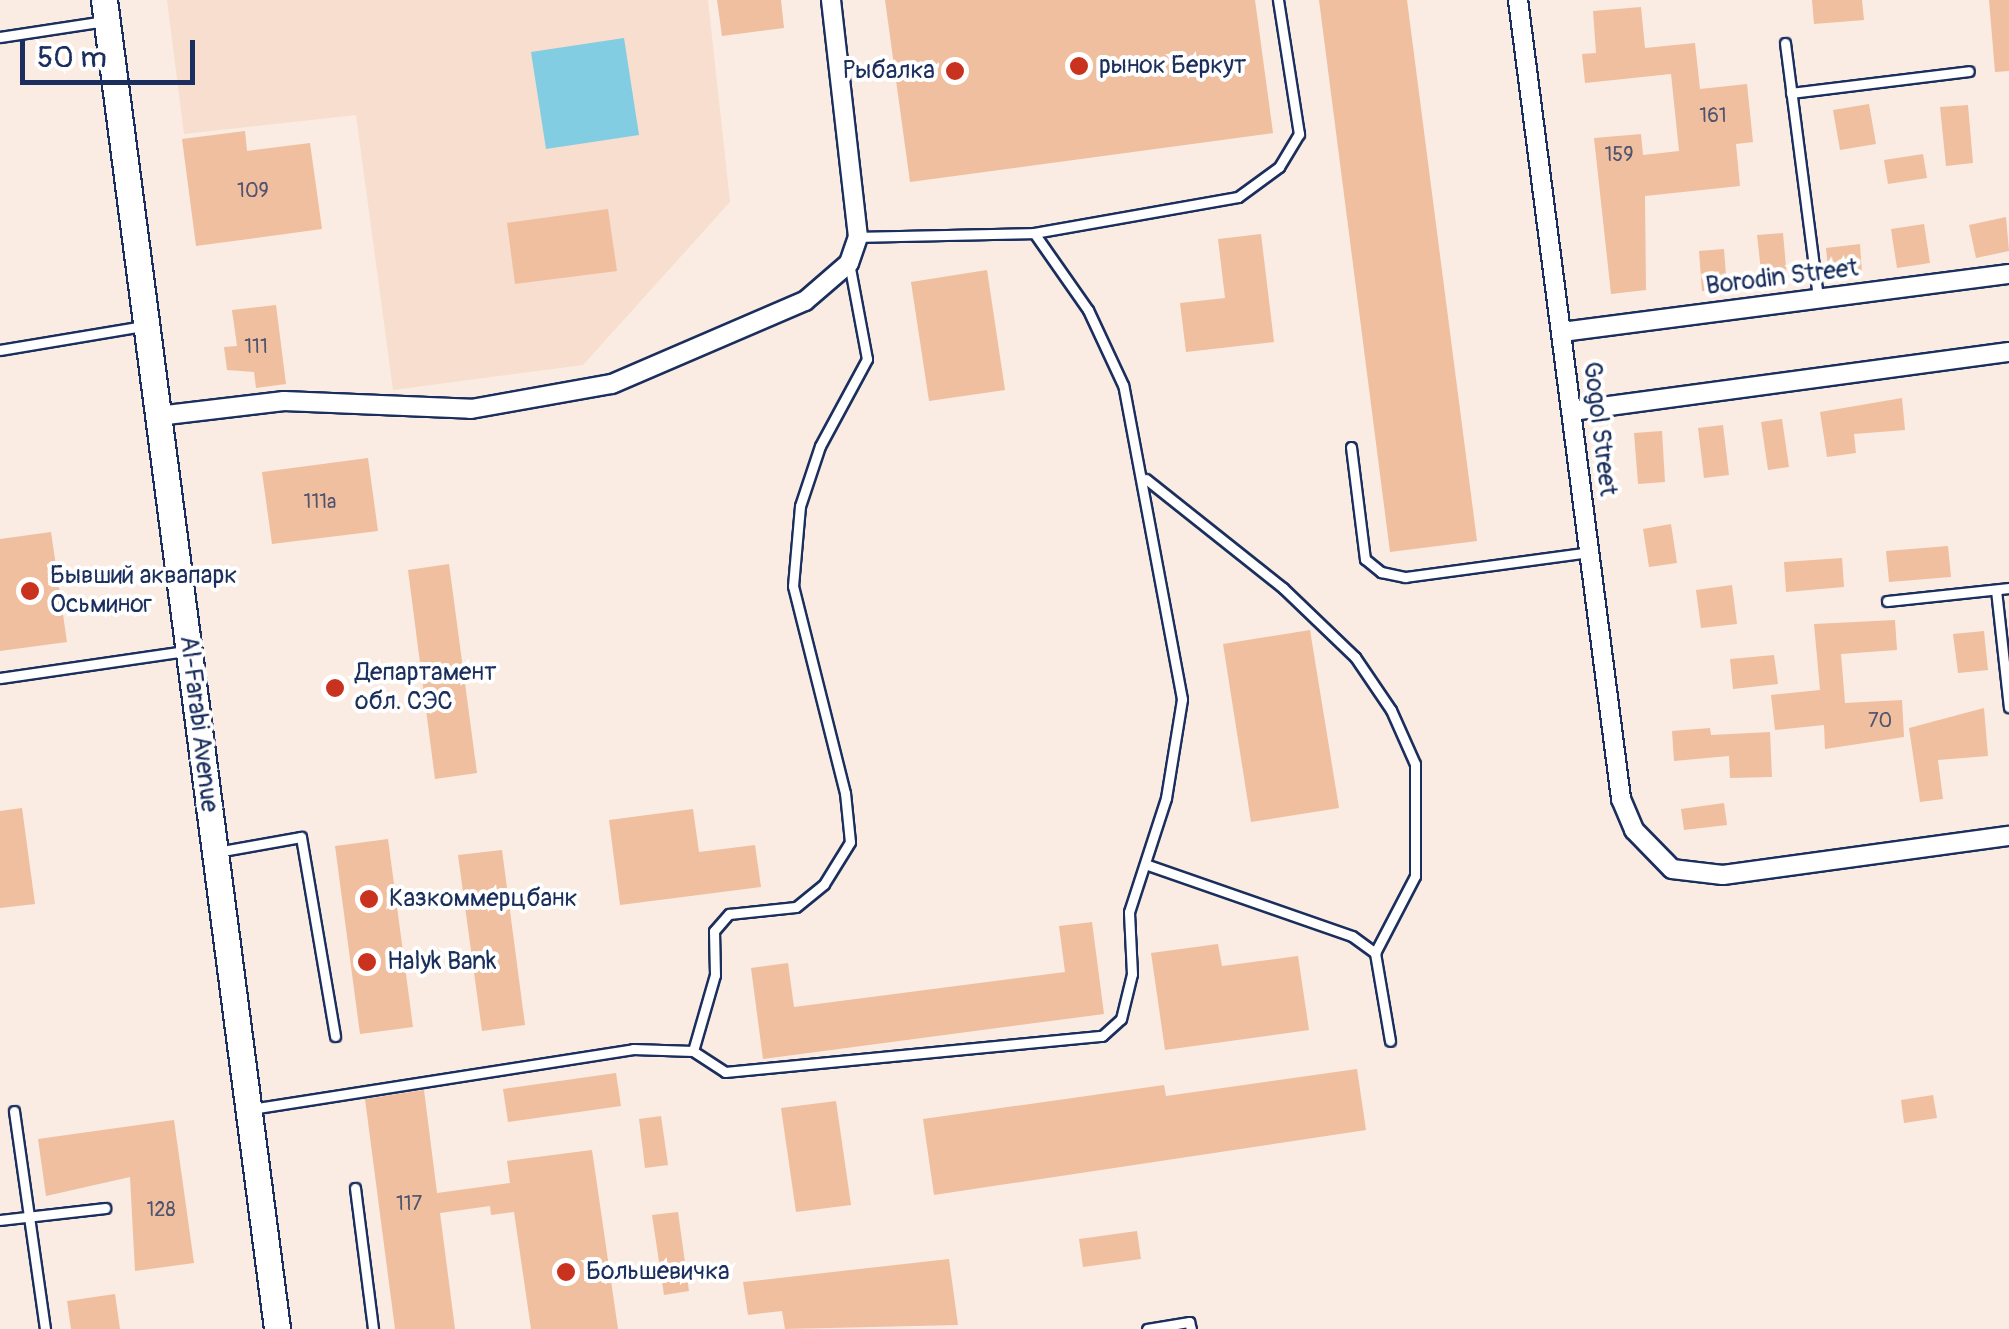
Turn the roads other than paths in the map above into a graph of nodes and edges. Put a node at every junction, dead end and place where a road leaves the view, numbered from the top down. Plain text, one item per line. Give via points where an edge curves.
1 (831, 0) edge
2 (1278, 0) edge
3 (1518, 0) edge
4 (105, 10) edge
5 (0, 37) edge
6 (1784, 43) dead end
7 (1969, 70) dead end
8 (1791, 92) junction
9 (1034, 232) junction
10 (858, 237) junction
11 (849, 264) junction
12 (2009, 274) edge
13 (1818, 298) junction
14 (146, 326) junction
15 (1562, 332) junction
16 (0, 350) edge
17 (2009, 352) edge
18 (1572, 411) junction
19 (158, 416) junction
20 (1351, 446) dead end
21 (1146, 479) junction
22 (1590, 552) junction
23 (2009, 588) edge
24 (1996, 590) junction
25 (1886, 601) dead end
26 (188, 651) junction
27 (0, 678) edge
28 (2009, 706) edge
29 (2009, 836) edge
30 (214, 852) junction
31 (1145, 864) junction
32 (1376, 953) junction
33 (335, 1036) dead end
34 (1390, 1041) dead end
35 (693, 1050) junction
36 (248, 1109) junction
37 (14, 1111) dead end
38 (355, 1188) dead end
39 (105, 1208) dead end
40 (30, 1216) junction
41 (0, 1220) edge
42 (45, 1329) edge
43 (277, 1329) edge
44 (373, 1329) edge
45 (1146, 1329) edge
46 (1190, 1329) edge

1 - 10 street
2 - 9 lane via 1298,134 1279,167 1238,198
3 - 15 street, Gogol Street
4 - 5 lane
4 - 14 main road, Al-Farabi Avenue
6 - 8 lane
7 - 8 lane
8 - 13 lane
9 - 10 lane
9 - 21 lane via 1088,310 1123,385
10 - 11 street
11 - 19 street via 804,301 755,327 612,384 471,408 284,401
11 - 35 lane via 867,358 820,446 800,506 792,586 845,792 850,842 824,884 796,907 729,914 714,931 714,975
12 - 13 street, Borodin Street
13 - 15 street, Borodin Street
14 - 16 lane
14 - 19 main road, Al-Farabi Avenue
15 - 18 street, Gogol Street
17 - 18 street
18 - 22 street, Gogol Street
19 - 26 main road, Al-Farabi Avenue
20 - 22 lane via 1364,559 1381,572 1405,577
21 - 31 lane via 1182,699 1166,798
21 - 32 lane via 1283,588 1355,657 1391,710 1415,764 1415,876
22 - 29 street, Gogol Street via 1621,799 1653,857 1672,868 1723,875
23 - 24 lane
24 - 25 lane
24 - 28 lane
26 - 27 lane
26 - 30 main road, Al-Farabi Avenue
30 - 33 lane via 300,837
30 - 36 main road, Al-Farabi Avenue
31 - 32 lane via 1352,936
31 - 35 lane via 1130,912 1132,974 1121,1019 1102,1036 725,1072
32 - 34 lane
35 - 36 lane via 633,1049
36 - 43 main road, Al-Farabi Avenue
37 - 40 lane
38 - 44 lane
39 - 40 lane
40 - 41 lane
40 - 42 lane
45 - 46 lane via 1189,1322

